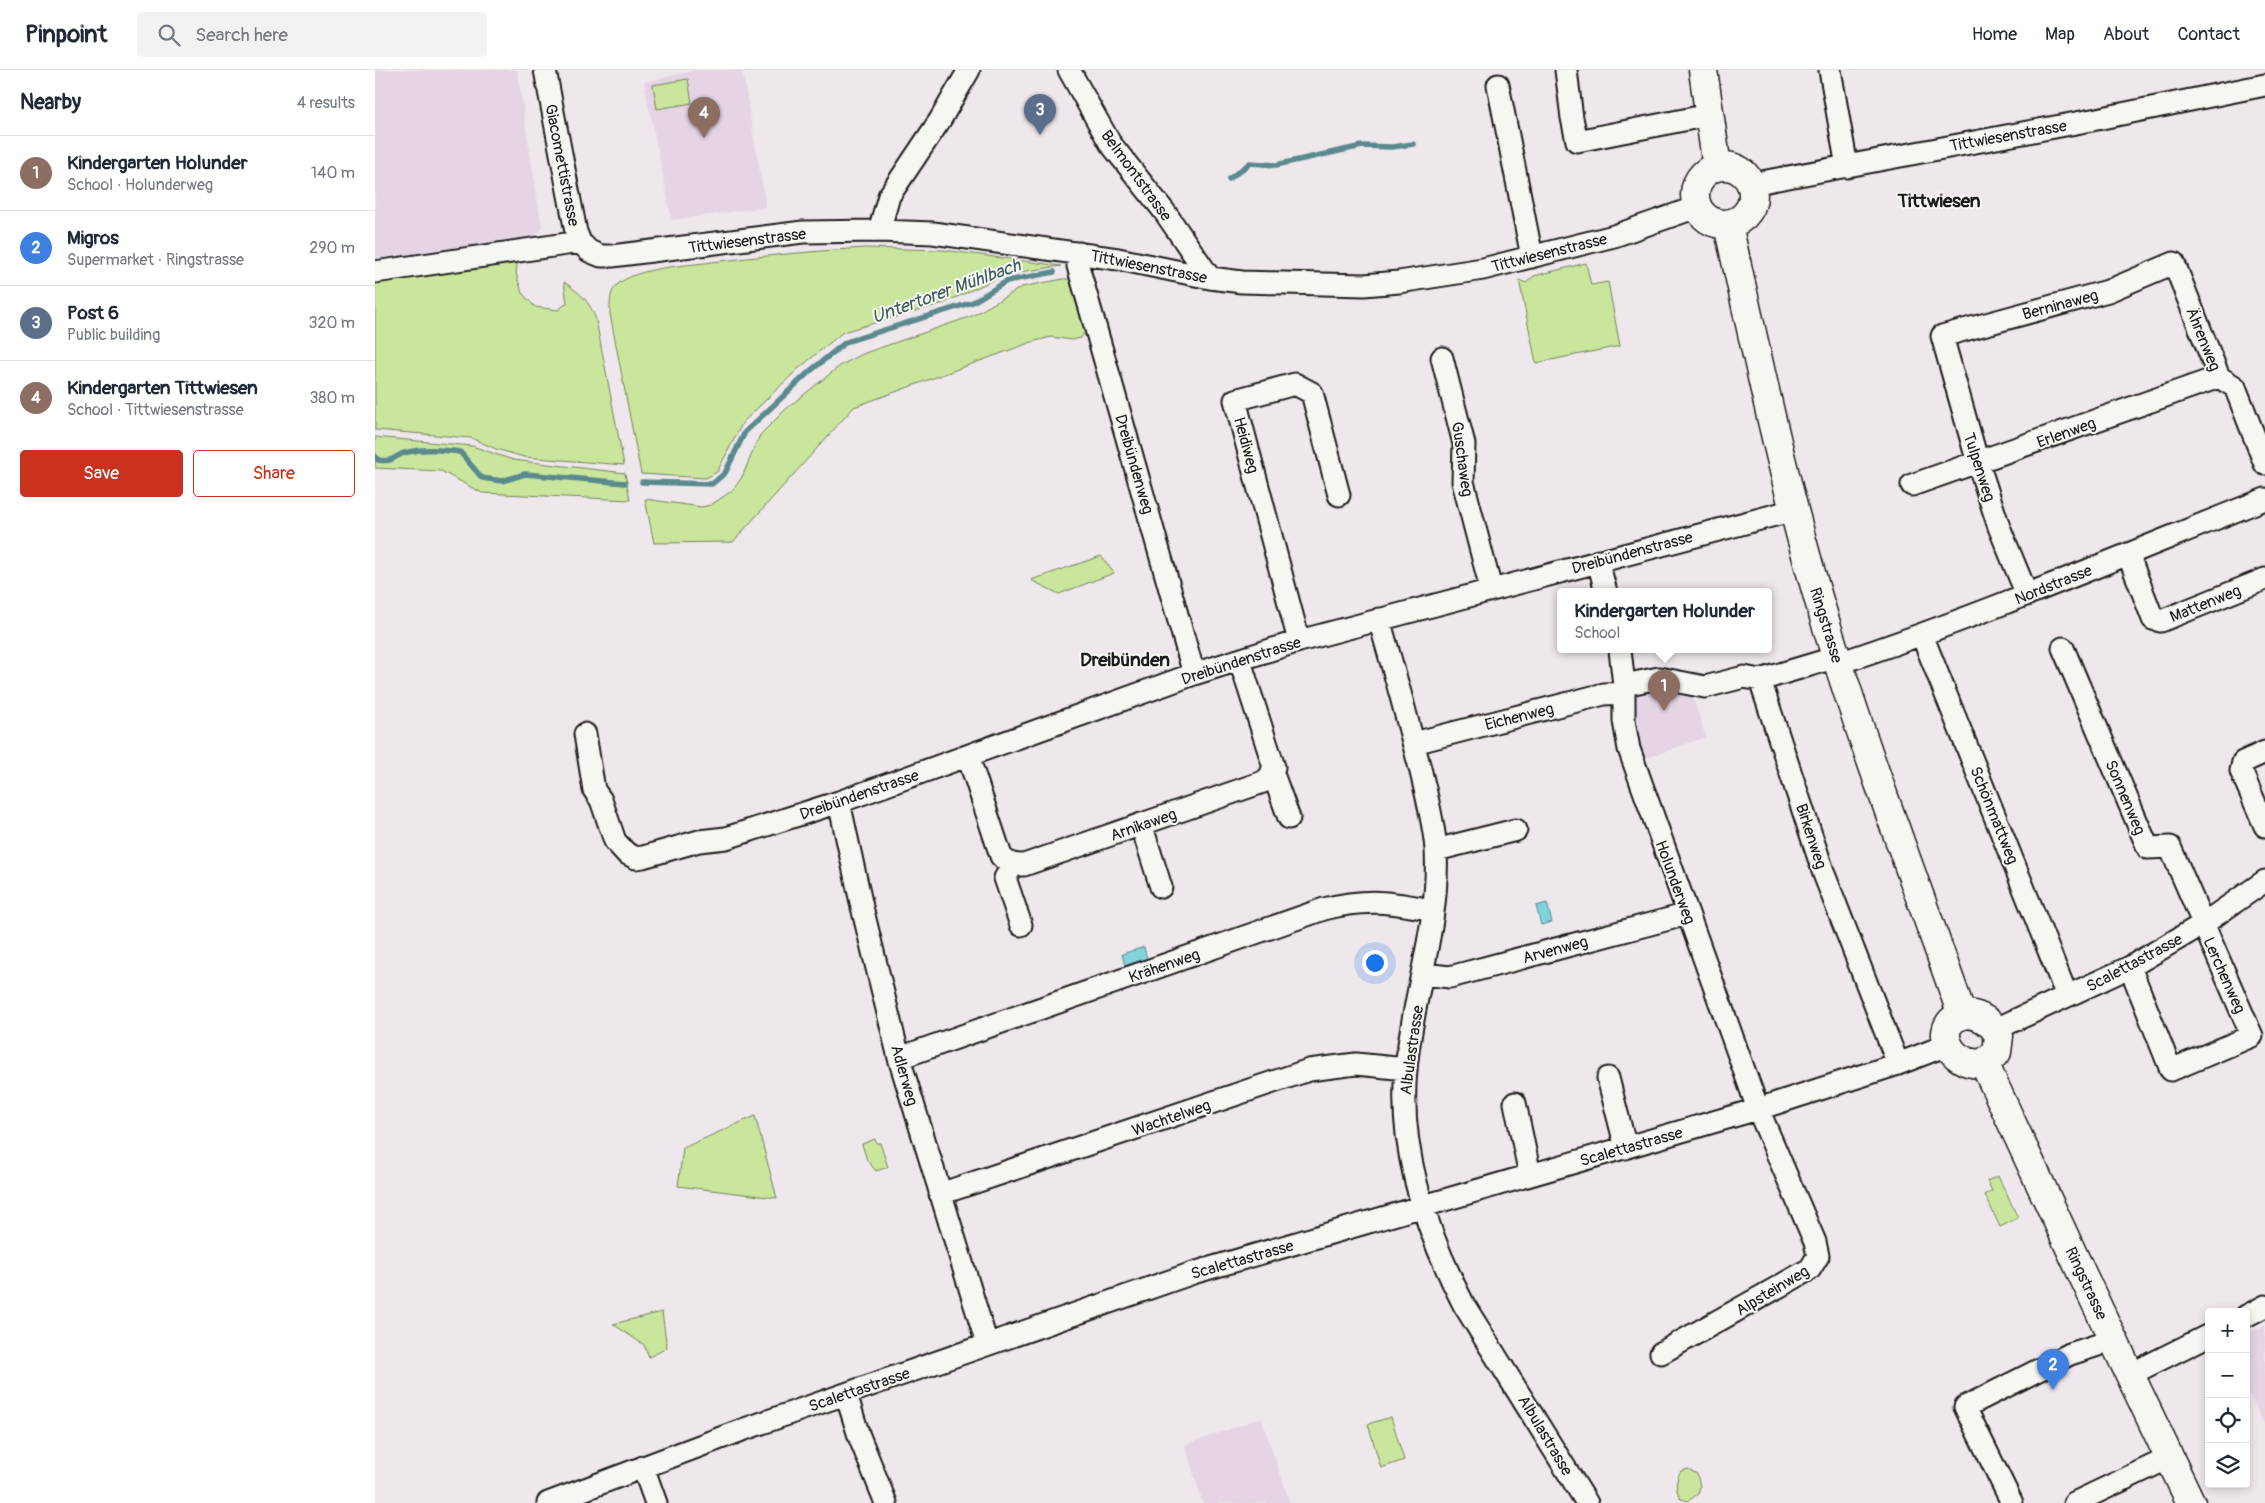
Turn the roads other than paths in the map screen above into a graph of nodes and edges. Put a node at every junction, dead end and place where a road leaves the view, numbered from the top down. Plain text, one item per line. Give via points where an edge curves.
1 (545, 70) edge
2 (969, 70) edge
3 (1069, 70) edge
4 (1566, 70) edge
5 (1703, 70) edge
6 (1830, 70) edge
7 (1499, 85) dead end
8 (2265, 85) edge
9 (1709, 115) junction
10 (1717, 166) junction
11 (1847, 167) junction
12 (1751, 184) junction
13 (1697, 207) junction
14 (1727, 225) junction
15 (879, 231) junction
16 (587, 248) junction
17 (1079, 254) junction
18 (1532, 257) junction
19 (2174, 263) joint
20 (375, 272) edge
21 (1210, 278) junction
22 (1942, 336) joint
23 (1442, 358) dead end
24 (2219, 377) junction
25 (1978, 463) junction
26 (2265, 464) edge
27 (1912, 485) dead end
28 (1339, 495) dead end
29 (2265, 499) edge
30 (1794, 510) junction
31 (2128, 554) junction
32 (1598, 561) junction
33 (2265, 579) edge
34 (1605, 588) edge
35 (1491, 589) junction
36 (2027, 594) junction
37 (1379, 619) junction
38 (1923, 635) junction
39 (1299, 641) junction
40 (2063, 648) dead end
41 (1620, 653) edge
42 (1838, 660) junction
43 (1240, 661) junction
44 (1195, 674) junction
45 (1760, 680) junction
46 (1624, 689) junction
47 (585, 734) dead end
48 (1414, 743) junction
49 (2265, 752) edge
50 (968, 756) junction
51 (1272, 771) junction
52 (839, 802) junction
53 (1289, 818) dead end
54 (1141, 824) junction
55 (2265, 826) edge
56 (1516, 830) dead end
57 (1436, 850) junction
58 (1013, 865) junction
59 (2265, 881) edge
60 (1161, 887) dead end
61 (1433, 910) junction
62 (1688, 914) junction
63 (2203, 924) junction
64 (1021, 925) dead end
65 (2130, 968) junction
66 (1423, 974) junction
67 (2067, 996) junction
68 (1962, 1015) junction
69 (1996, 1029) junction
70 (1947, 1045) junction
71 (899, 1058) junction
72 (1985, 1063) junction
73 (1898, 1064) junction
74 (1406, 1069) junction
75 (1608, 1078) dead end
76 (1515, 1104) dead end
77 (1758, 1110) junction
78 (1626, 1148) junction
79 (1530, 1175) junction
80 (940, 1194) junction
81 (1424, 1206) junction
82 (2265, 1306) edge
83 (2250, 1314) edge
84 (2205, 1337) edge
85 (987, 1344) junction
86 (2098, 1345) dead end
87 (1661, 1353) dead end
88 (2129, 1375) junction
89 (847, 1394) junction
90 (2169, 1458) junction
91 (643, 1468) junction
92 (548, 1503) edge
93 (656, 1503) edge
94 (886, 1503) edge
95 (1587, 1503) edge
96 (2012, 1503) edge
97 (2074, 1503) edge
98 (2191, 1503) edge

1 - 16 street, Giacomettistrasse via 573,218
2 - 15 street via 889,196
3 - 21 street, Belmontstrasse via 1110,143 1164,211
4 - 9 street via 1577,141
5 - 9 main road
6 - 11 street
7 - 18 street
8 - 11 street, Tittwiesenstrasse
9 - 10 main road
10 - 12 main road via 1737,169
10 - 13 main road via 1708,171 1696,187
11 - 12 street, Tittwiesenstrasse
12 - 14 main road via 1754,194 1749,210 1738,222
13 - 14 main road via 1709,221
13 - 18 street, Tittwiesenstrasse via 1614,236
14 - 30 main road, Ringstrasse
15 - 16 street, Tittwiesenstrasse via 803,232 607,256
15 - 17 street, Tittwiesenstrasse via 933,233
16 - 20 street, Tittwiesenstrasse
17 - 21 street, Tittwiesenstrasse
17 - 44 street, Dreibündenweg via 1078,266
18 - 21 street, Tittwiesenstrasse via 1453,274 1364,285 1242,282
19 - 22 street, Berninaweg via 2108,291
19 - 24 street, Ährenweg
22 - 25 street, Tulpenweg
23 - 35 street, Guschaweg via 1464,444 1463,482
24 - 25 street, Erlenweg
24 - 26 street, Ährenweg via 2235,387
25 - 27 street, Erlenweg
25 - 36 street, Tulpenweg via 1999,527
28 - 39 street, Heidiweg via 1312,393 1295,384 1235,400
29 - 31 street, Nordstrasse
30 - 32 street, Dreibündenstrasse
30 - 42 main road, Ringstrasse
31 - 33 street, Mattenweg via 2153,619 2161,621
31 - 36 street, Nordstrasse
32 - 34 street
32 - 35 street, Dreibündenstrasse
35 - 37 street, Dreibündenstrasse
36 - 38 street, Nordstrasse
37 - 39 street, Dreibündenstrasse
37 - 48 street, Albulastrasse
38 - 42 street, Nordstrasse
38 - 67 street, Schönmattweg
39 - 43 street, Dreibündenstrasse
40 - 63 street, Sonnenweg via 2148,848 2170,847
41 - 46 street, Holunderweg
42 - 45 street
42 - 68 main road, Ringstrasse
43 - 44 street, Dreibündenstrasse
43 - 51 street via 1274,767
44 - 50 street, Dreibündenstrasse
45 - 46 street, Eichenweg via 1744,678 1705,687 1659,678
45 - 73 street, Birkenweg via 1825,874
46 - 48 street, Eichenweg
46 - 62 street, Holunderweg via 1624,721 1629,749
47 - 52 street, Dreibündenstrasse via 594,790 601,800 615,841 631,856 643,858 726,838
48 - 57 street, Albulastrasse
49 - 55 street via 2243,762 2241,771
50 - 52 street, Dreibündenstrasse
50 - 58 street via 1001,856
51 - 53 street
51 - 54 street, Arnikaweg via 1263,782
52 - 71 street, Adlerweg
54 - 58 street, Arnikaweg
54 - 60 street
56 - 57 street
57 - 61 street, Albulastrasse
58 - 64 street via 1005,878
59 - 63 street, Scalettastrasse
61 - 66 street, Albulastrasse
61 - 71 street, Krähenweg via 1377,901 1349,902
62 - 66 street, Arvenweg via 1450,977
62 - 77 street, Holunderweg
63 - 65 street, Scalettastrasse
63 - 65 street, Lerchenweg via 2252,1036 2171,1070
65 - 67 street, Scalettastrasse
66 - 74 street, Albulastrasse
67 - 69 street, Scalettastrasse
68 - 69 main road via 1973,1014
68 - 70 main road via 1955,1018 1947,1029
69 - 72 main road via 1999,1036 1997,1052
70 - 72 main road via 1956,1056 1968,1062
70 - 73 street, Scalettastrasse
71 - 80 street, Adlerweg
72 - 88 main road, Ringstrasse
73 - 77 street, Scalettastrasse
74 - 80 street, Wachtelweg via 1356,1064 1309,1070
74 - 81 street, Albulastrasse via 1404,1109 1407,1135
75 - 78 street
76 - 79 street
77 - 78 street, Scalettastrasse
77 - 87 street, Alpsteinweg via 1815,1242 1818,1256 1810,1269
78 - 79 street, Scalettastrasse
79 - 81 street, Scalettastrasse
80 - 85 street, Adlerweg
81 - 85 street, Scalettastrasse via 1193,1273
81 - 95 street, Albulastrasse via 1436,1244 1465,1305
82 - 83 street
84 - 88 street
85 - 89 street, Scalettastrasse
86 - 96 street via 2070,1354 1965,1407
88 - 90 main road, Ringstrasse
89 - 91 street, Scalettastrasse
89 - 94 street via 859,1436
90 - 97 street
90 - 98 main road, Ringstrasse
91 - 92 street, Scalettastrasse
91 - 93 street

